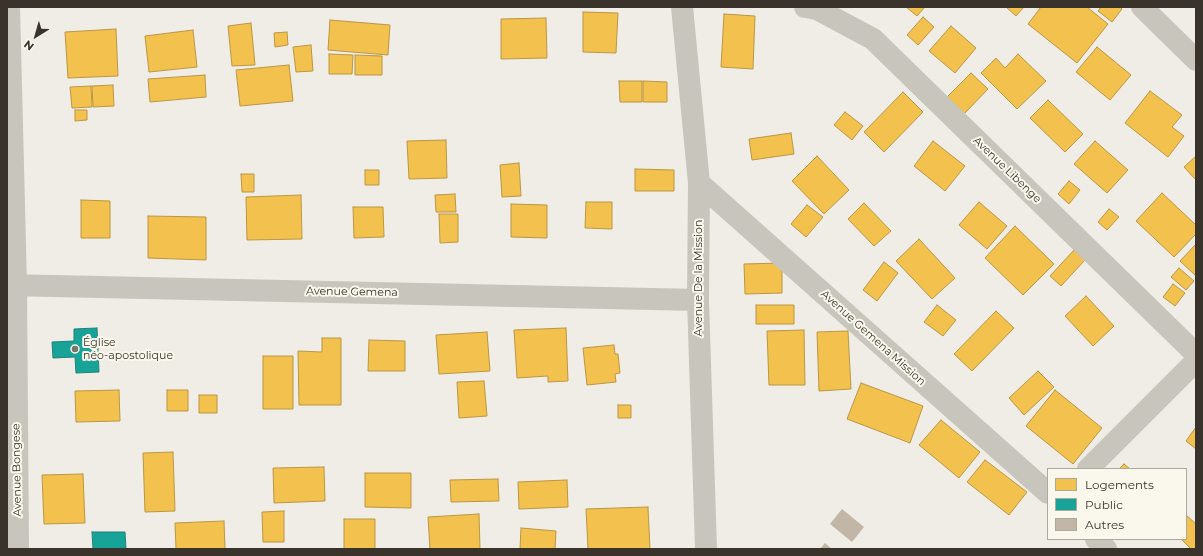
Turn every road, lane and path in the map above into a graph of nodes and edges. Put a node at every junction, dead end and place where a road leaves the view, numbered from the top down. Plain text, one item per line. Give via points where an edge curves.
1 (9, 7) edge
2 (682, 7) edge
3 (805, 7) edge
4 (1142, 7) edge
5 (1196, 60) edge
6 (699, 183) junction
7 (11, 284) edge
8 (698, 300) junction
9 (1196, 354) edge
10 (1196, 361) edge
11 (1089, 468) edge
12 (1047, 492) edge
13 (1097, 540) edge
14 (18, 549) edge
15 (706, 549) edge
16 (1106, 549) edge

1 - 7 street, Avenue Bongese
2 - 6 street, Avenue De la Mission
3 - 9 street, Avenue Libenge via 817,9 873,39
4 - 5 street
6 - 8 street, Avenue De la Mission
6 - 12 street, Avenue Gemena Mission
7 - 8 street, Avenue Gemena
7 - 14 street, Avenue Bongese
8 - 15 street, Avenue De la Mission
10 - 11 street
13 - 16 street

